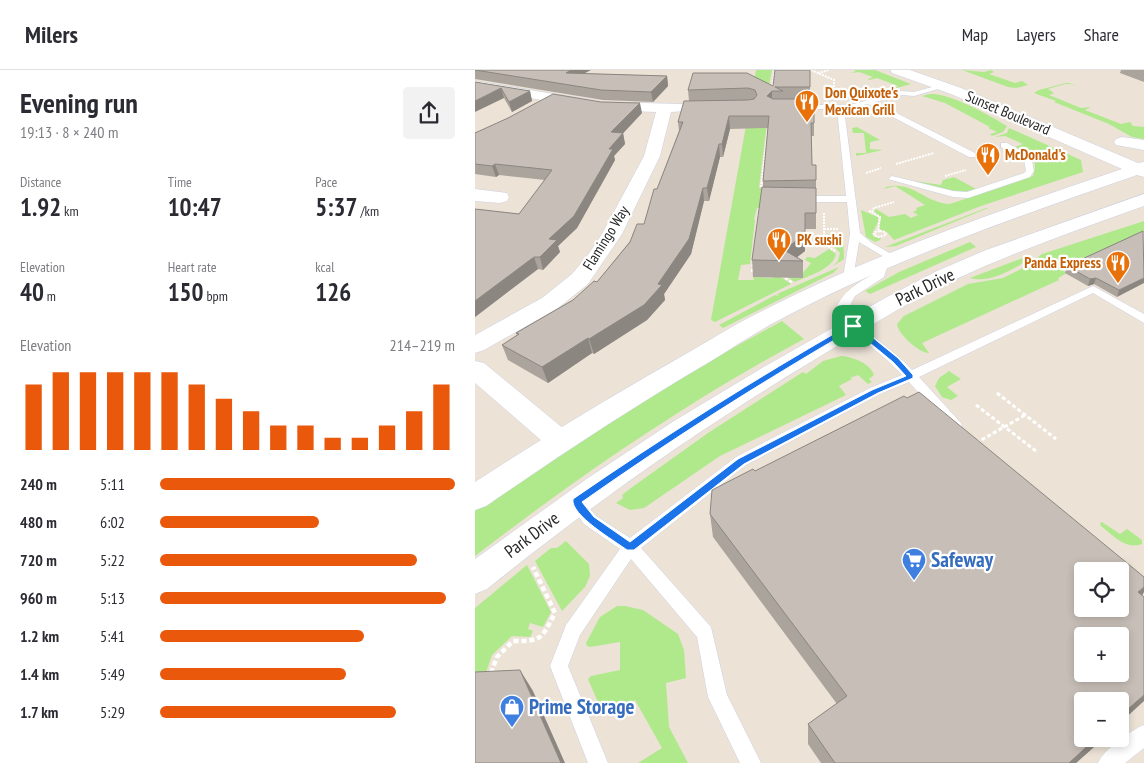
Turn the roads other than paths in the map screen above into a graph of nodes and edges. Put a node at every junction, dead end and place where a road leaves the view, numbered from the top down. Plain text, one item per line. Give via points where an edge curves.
1 (897, 70) edge
2 (935, 83) junction
3 (475, 85) edge
4 (902, 93) junction
5 (550, 99) junction
6 (869, 102) junction
7 (837, 104) junction
8 (700, 107) edge
9 (791, 107) edge
10 (665, 108) junction
11 (529, 110) edge
12 (1015, 116) junction
13 (1104, 135) dead end
14 (1122, 142) junction
15 (1004, 145) dead end
16 (1144, 145) edge
17 (1144, 151) edge
18 (972, 155) dead end
19 (1142, 170) edge
20 (892, 179) dead end
21 (475, 195) edge
22 (501, 197) dead end
23 (793, 199) edge
24 (851, 199) junction
25 (1144, 200) edge
26 (1144, 212) edge
27 (1009, 214) junction
28 (1088, 220) junction
29 (855, 234) junction
30 (889, 261) junction
31 (849, 278) junction
32 (1144, 319) edge
33 (853, 326) junction
34 (475, 345) edge
35 (475, 369) edge
36 (911, 376) junction
37 (560, 441) junction
38 (975, 444) edge
39 (475, 498) edge
40 (576, 502) junction
41 (630, 547) junction
42 (475, 579) edge
43 (1144, 735) edge
44 (599, 763) edge
45 (751, 763) edge
46 (1108, 763) edge

1 - 2 main road, Sunset Boulevard
2 - 4 lane via 914,94
2 - 4 lane via 904,89
2 - 12 main road, Sunset Boulevard
3 - 5 main road
4 - 6 lane
5 - 10 main road via 603,106
5 - 11 main road
6 - 7 lane via 851,107
6 - 18 lane
7 - 9 lane
7 - 24 lane
8 - 10 main road
10 - 34 main road, Flamingo Way via 652,156 611,234 580,279 550,303
12 - 19 main road, Sunset Boulevard
12 - 27 main road via 1024,128 1089,159 1098,169 1091,178 1015,205
13 - 14 main road
14 - 16 main road
14 - 17 main road
15 - 20 lane via 1028,158 1030,171 1027,175 952,200 942,200 913,184
19 - 27 main road, Park Drive
21 - 22 main road
23 - 24 lane
24 - 29 lane
25 - 28 main road, Park Drive
26 - 28 main road via 1119,219
27 - 30 main road, Park Drive
28 - 33 main road, Park Drive via 946,276
29 - 30 lane
29 - 31 lane
30 - 31 main road, Park Drive
30 - 33 lane via 879,275 843,301 841,311
31 - 37 main road, Park Drive via 725,340
32 - 36 lane via 1093,289
33 - 36 lane
33 - 40 main road, Park Drive via 757,381
35 - 37 main road
36 - 38 lane
36 - 41 lane via 875,391 741,461
37 - 39 main road, Park Drive
40 - 41 lane via 590,520
40 - 42 main road, Park Drive
41 - 44 lane via 572,631 559,666
41 - 45 lane via 705,634 718,697
43 - 46 lane

